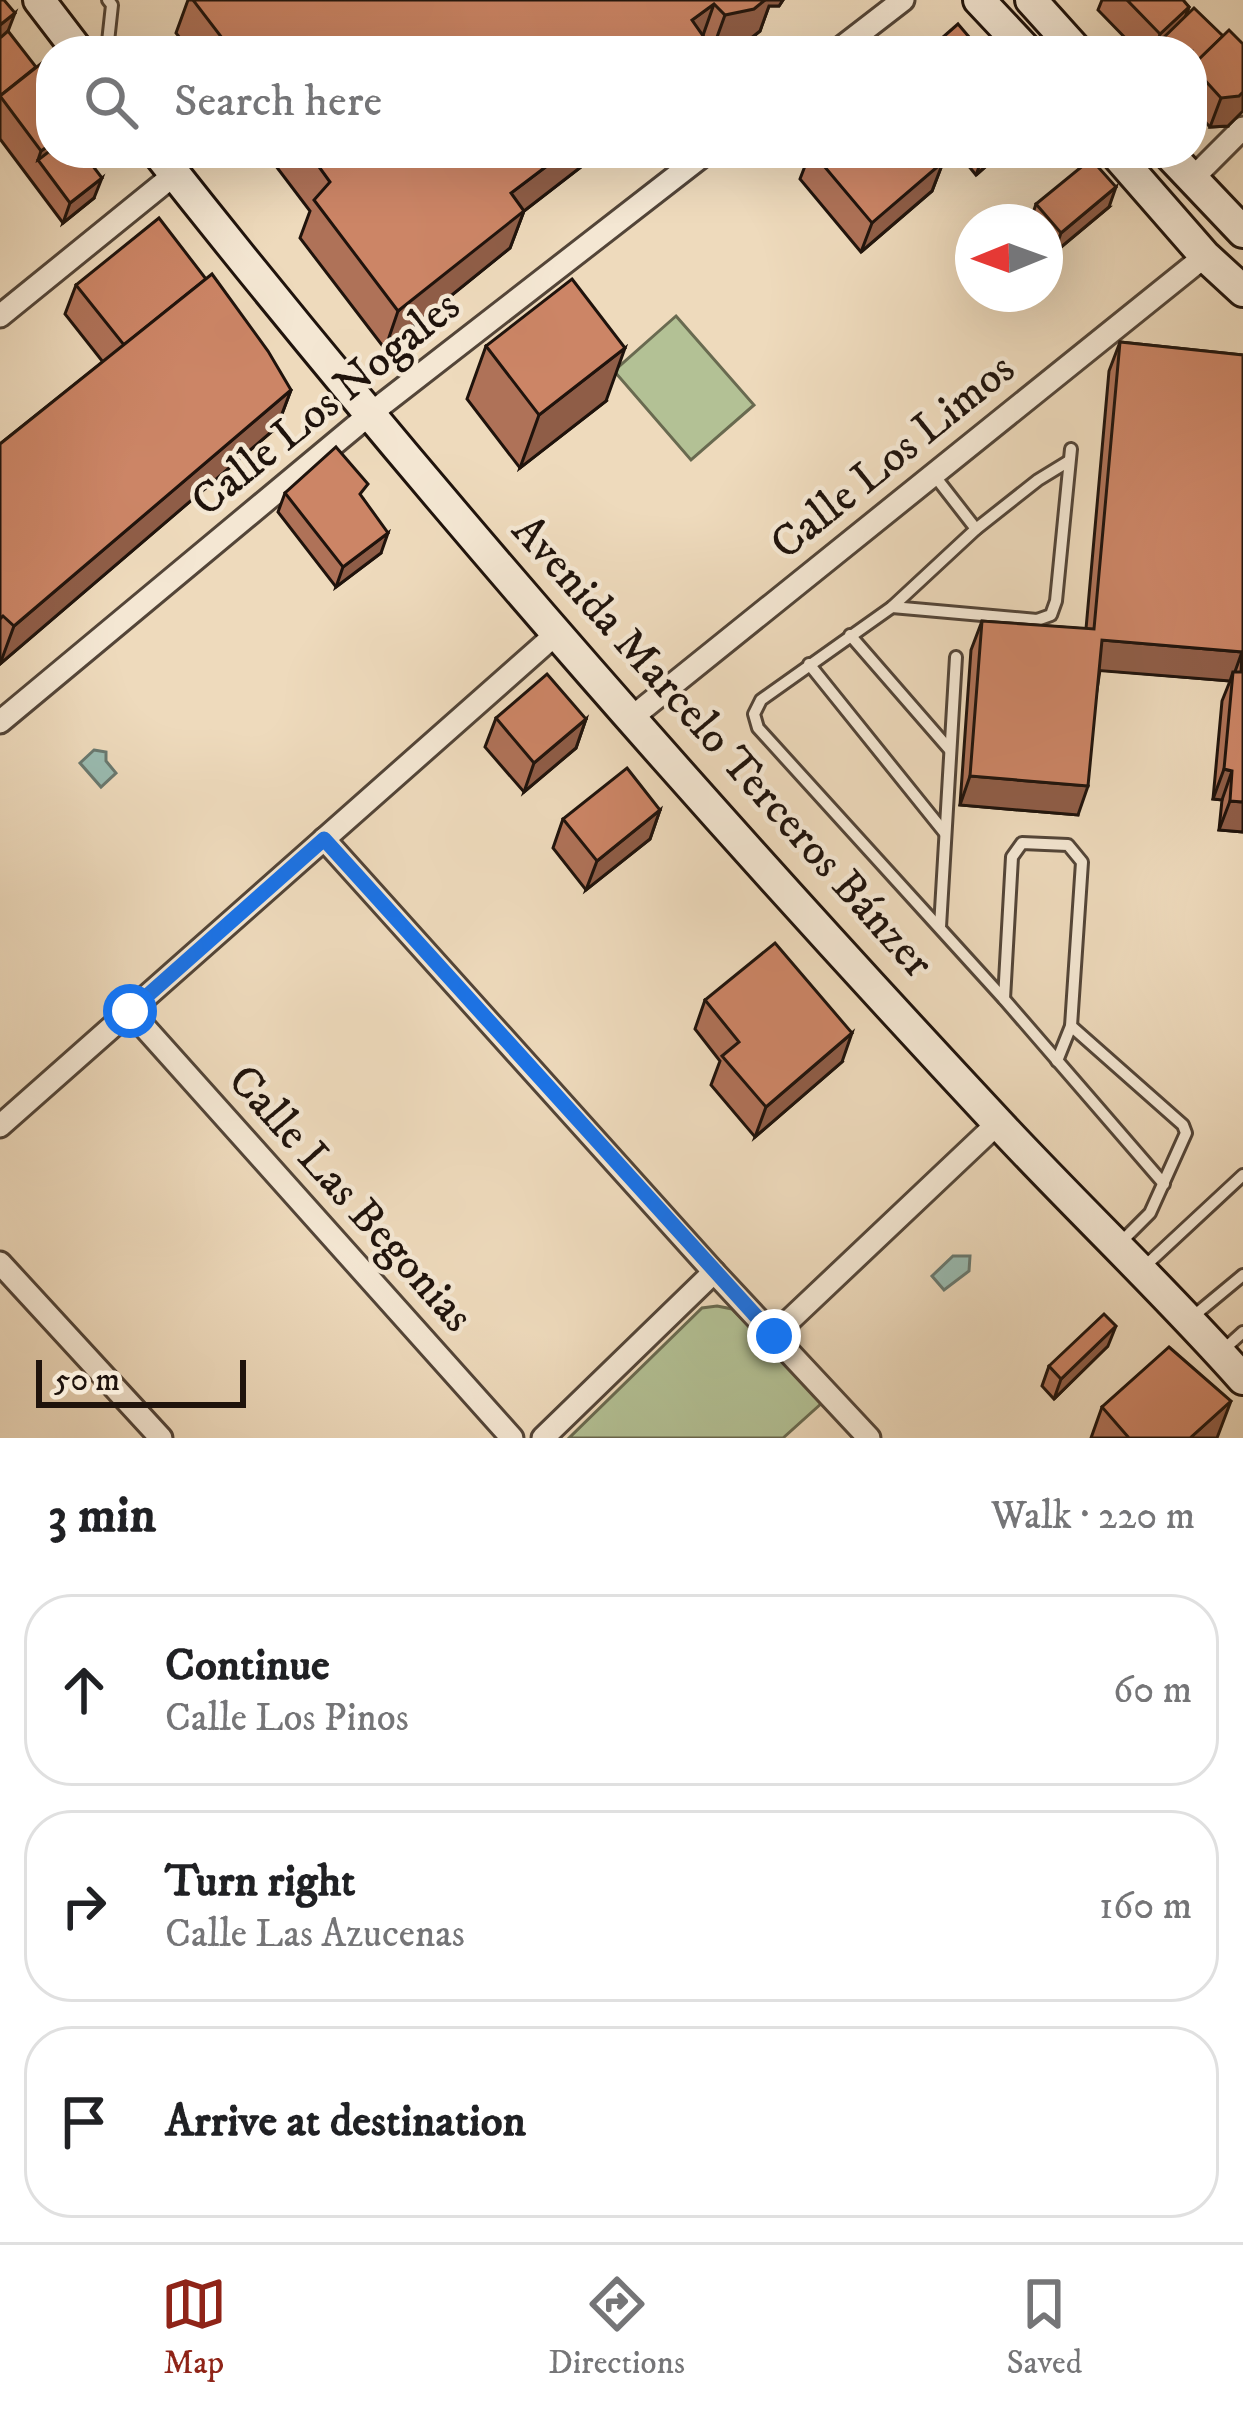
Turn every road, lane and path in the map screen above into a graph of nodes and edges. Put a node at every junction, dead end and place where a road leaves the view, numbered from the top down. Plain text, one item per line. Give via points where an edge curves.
1 (39, 0) edge
2 (108, 0) edge
3 (903, 0) edge
4 (980, 0) edge
5 (1031, 0) edge
6 (67, 36) edge
7 (109, 36) edge
8 (856, 36) edge
9 (1013, 36) edge
10 (1063, 36) edge
11 (1243, 128) edge
12 (1207, 164) edge
13 (161, 168) edge
14 (170, 168) edge
15 (687, 168) edge
16 (1128, 168) edge
17 (1150, 168) edge
18 (1182, 168) edge
19 (1203, 168) edge
20 (1192, 179) junction
21 (1243, 232) edge
22 (1205, 256) junction
23 (1243, 261) edge
24 (1243, 291) edge
25 (0, 316) edge
26 (370, 414) junction
27 (934, 474) junction
28 (976, 529) junction
29 (892, 607) junction
30 (556, 634) junction
31 (850, 635) junction
32 (956, 657) dead end
33 (809, 664) junction
34 (630, 719) junction
35 (0, 722) edge
36 (951, 751) junction
37 (945, 833) junction
38 (324, 839) junction
39 (940, 927) junction
40 (1004, 999) junction
41 (130, 1011) junction
42 (1071, 1027) junction
43 (1057, 1061) junction
44 (998, 1124) junction
45 (0, 1126) edge
46 (1243, 1175) edge
47 (1164, 1184) junction
48 (1116, 1247) junction
49 (0, 1263) edge
50 (1139, 1271) junction
51 (714, 1272) junction
52 (1243, 1275) edge
53 (1188, 1321) junction
54 (774, 1336) junction
55 (1231, 1342) edge
56 (1243, 1379) edge
57 (161, 1438) edge
58 (512, 1438) edge
59 (543, 1438) edge
60 (869, 1438) edge

1 - 6 street
2 - 7 lane
3 - 8 street
4 - 9 street
5 - 10 street
11 - 12 street
13 - 25 street
14 - 26 street, Avenida Marcelo Terceros Bánzer
15 - 26 street, Calle Los Nogales
16 - 22 street
17 - 20 street via 1162,181
18 - 20 street
19 - 20 street
20 - 21 street
22 - 23 street
22 - 24 street
22 - 27 street, Calle Los Limos
26 - 30 street, Avenida Marcelo Terceros Bánzer
26 - 35 street, Calle Los Nogales
27 - 28 lane
27 - 34 street, Calle Los Limos
28 - 29 lane
28 - 29 lane via 1070,455 1051,615
29 - 31 lane
30 - 34 street, Avenida Marcelo Terceros Bánzer
30 - 38 street
31 - 33 lane
31 - 36 lane
32 - 36 lane
33 - 37 lane
33 - 39 lane via 760,700 758,728
34 - 44 street, Avenida Marcelo Terceros Bánzer
36 - 37 lane
37 - 39 lane
38 - 41 street
38 - 51 street
39 - 40 lane
40 - 42 lane via 1012,857 1022,843 1068,845 1082,862
40 - 43 lane
41 - 45 street
41 - 58 street, Calle Las Begonias
42 - 43 lane
42 - 47 lane via 1183,1125 1185,1141
43 - 47 lane
44 - 48 street, Avenida Marcelo Terceros Bánzer
44 - 54 street
46 - 50 lane
47 - 48 lane via 1150,1213
48 - 50 street, Avenida Marcelo Terceros Bánzer
49 - 57 street
50 - 53 street, Avenida Marcelo Terceros Bánzer
51 - 54 street
51 - 59 street
52 - 53 lane
53 - 55 street, Avenida Marcelo Terceros Bánzer
54 - 60 street
55 - 56 street, Avenida Marcelo Terceros Bánzer

